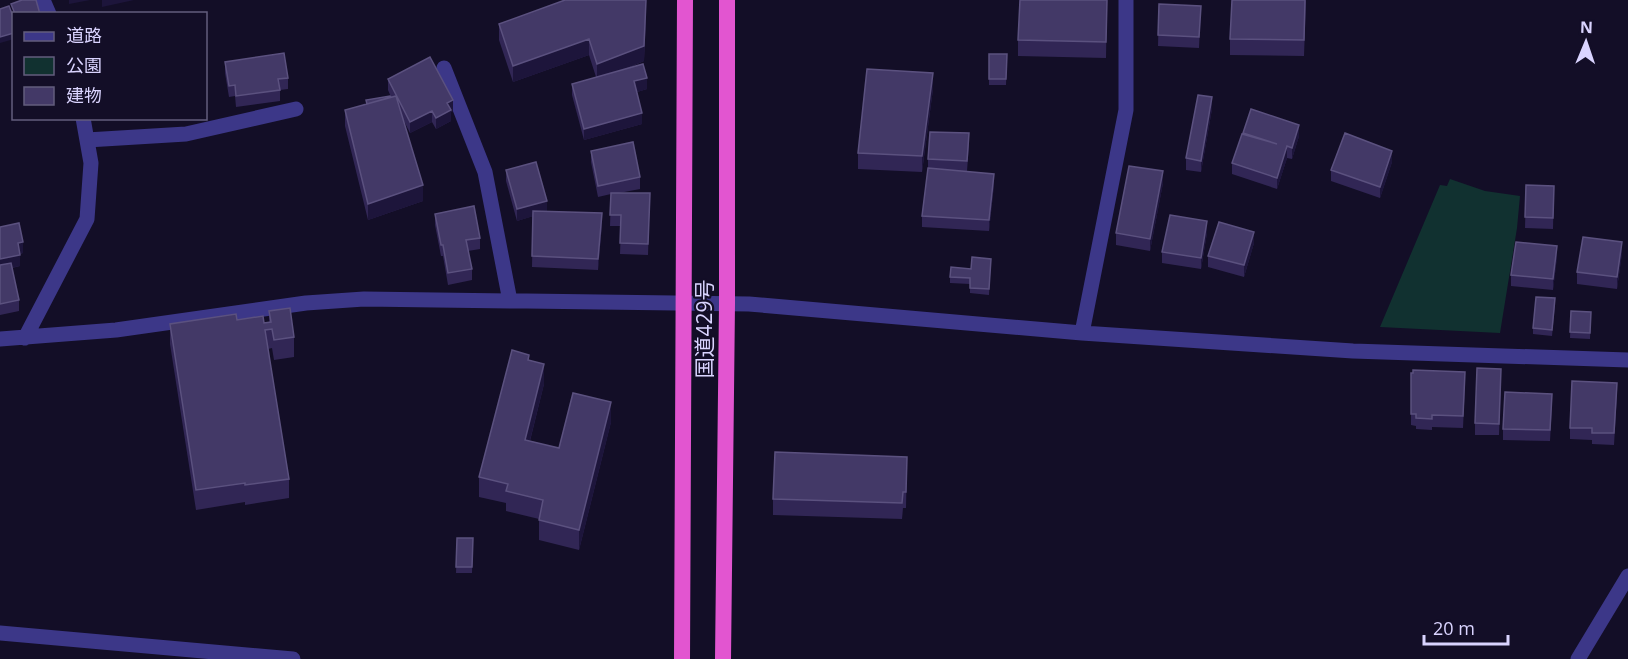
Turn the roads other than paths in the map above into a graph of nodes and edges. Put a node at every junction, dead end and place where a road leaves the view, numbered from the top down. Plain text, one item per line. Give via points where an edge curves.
1 (685, 0) edge
2 (727, 0) edge
3 (1126, 0) edge
4 (444, 68) dead end
5 (296, 109) dead end
6 (83, 120) edge
7 (87, 140) junction
8 (510, 301) junction
9 (682, 303) junction
10 (727, 304) junction
11 (1082, 333) junction
12 (25, 338) junction
13 (1, 343) edge
14 (1628, 360) edge
15 (1628, 576) edge
16 (0, 633) edge
17 (293, 659) edge
18 (682, 659) edge
19 (723, 659) edge
20 (1578, 659) edge

1 - 9 highway, 国道429号
2 - 10 highway, 国道429号
3 - 11 street via 1126,110
4 - 8 street via 485,172
5 - 7 street via 186,134
6 - 7 street
7 - 12 street via 91,163 87,219
8 - 9 street
8 - 12 street via 364,299 306,303 116,330
9 - 10 street
9 - 18 highway, 国道429号
10 - 11 street
10 - 19 highway, 国道429号
11 - 14 street via 1353,351
12 - 13 street
15 - 20 street
16 - 17 street

